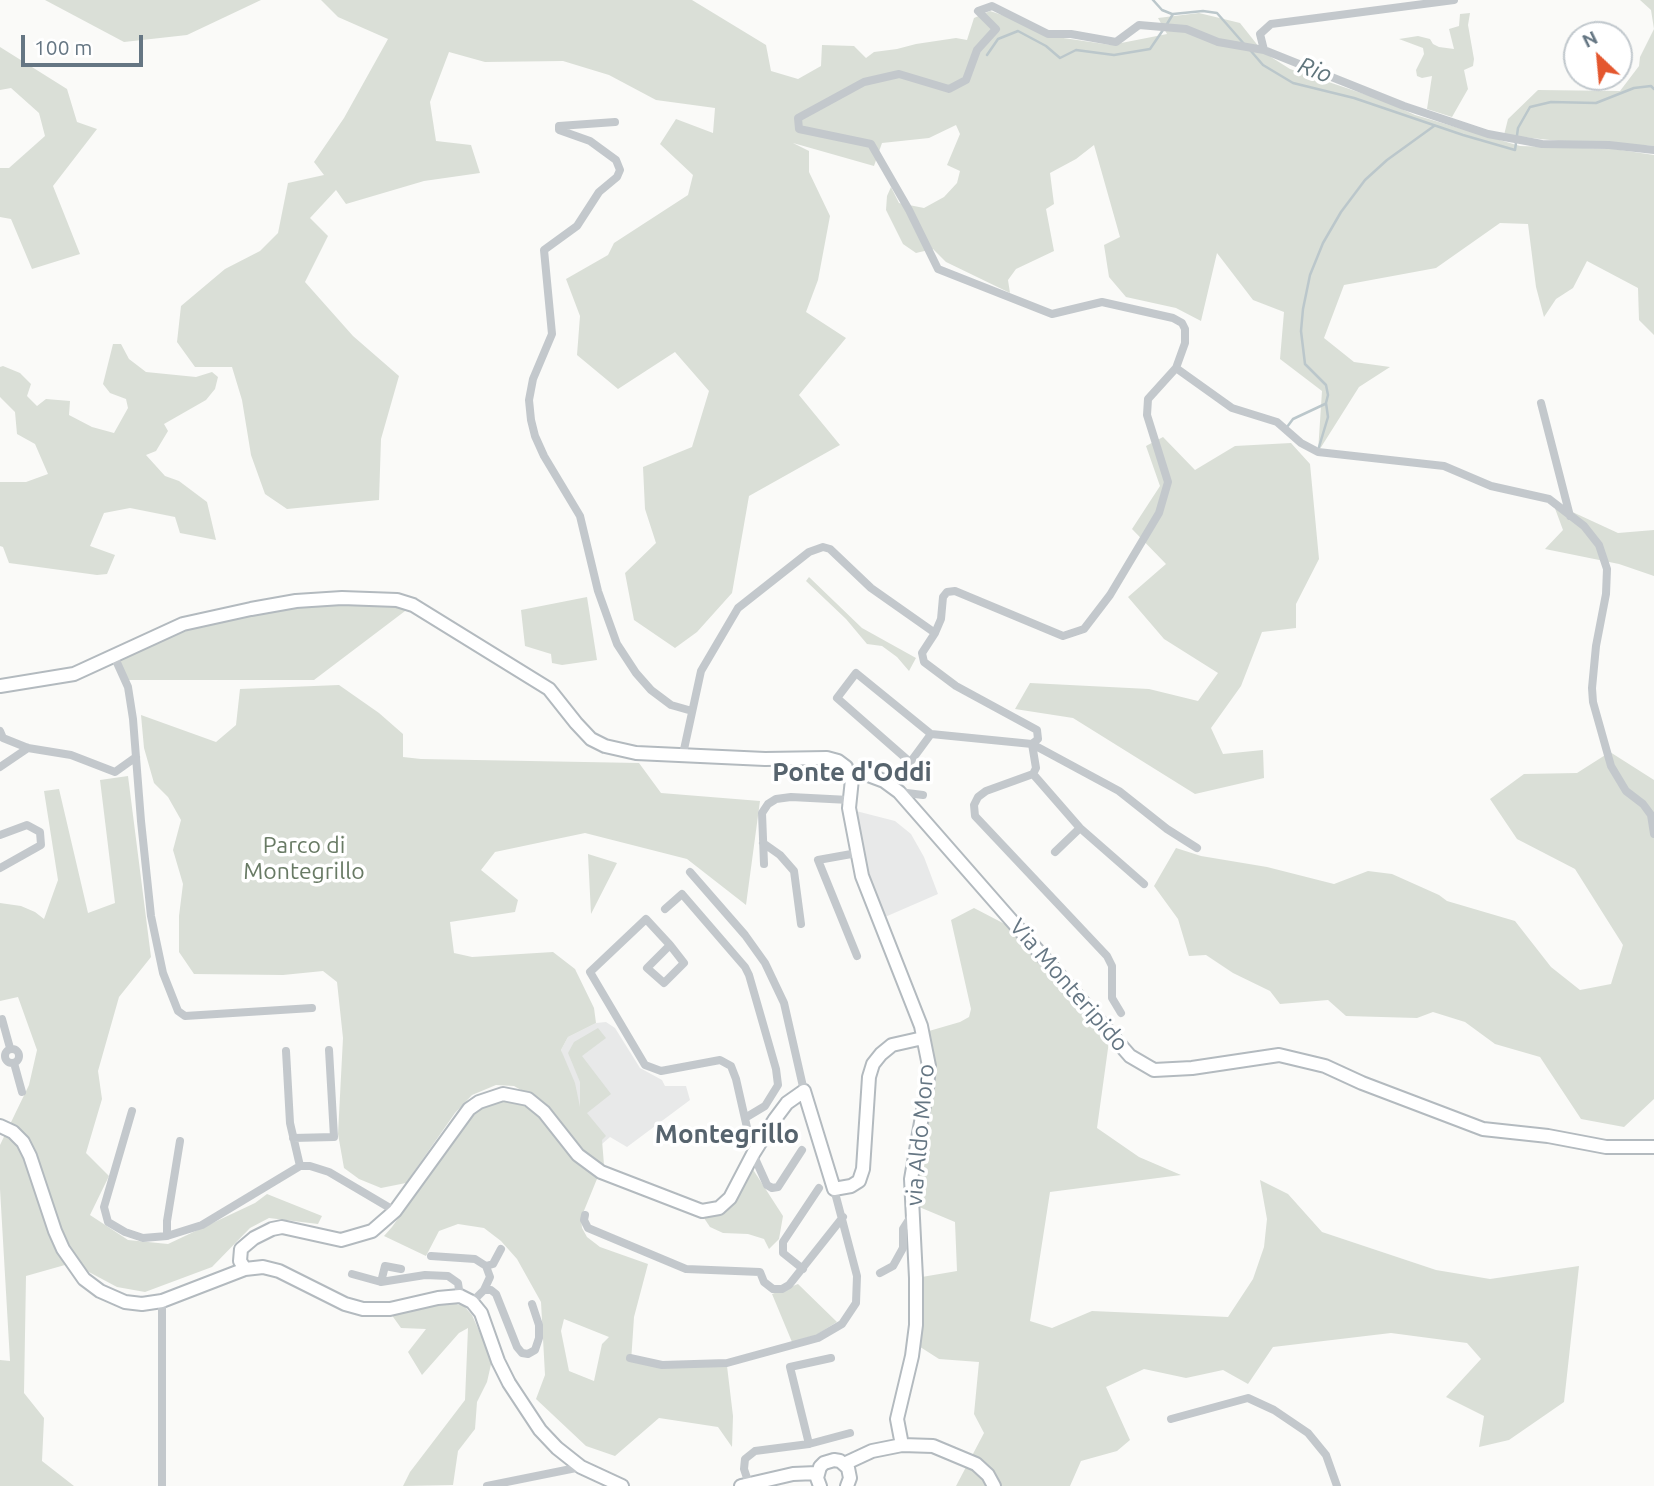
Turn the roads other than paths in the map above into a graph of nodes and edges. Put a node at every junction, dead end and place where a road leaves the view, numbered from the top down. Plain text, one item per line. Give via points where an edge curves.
1 (1454, 0) edge
2 (1260, 49) junction
3 (615, 122) dead end
4 (1654, 150) edge
5 (1176, 368) junction
6 (1541, 403) dead end
7 (1570, 516) junction
8 (935, 633) junction
9 (114, 656) junction
10 (0, 687) edge
11 (692, 711) junction
12 (0, 731) edge
13 (931, 734) junction
14 (1029, 744) junction
15 (29, 748) junction
16 (683, 754) junction
17 (136, 757) junction
18 (910, 762) junction
19 (0, 767) edge
20 (1033, 774) junction
21 (856, 776) junction
22 (895, 790) junction
23 (923, 795) dead end
24 (849, 800) junction
25 (1080, 828) junction
26 (1654, 834) edge
27 (0, 835) edge
28 (763, 843) junction
29 (1197, 848) dead end
30 (1055, 852) dead end
31 (857, 853) junction
32 (764, 864) dead end
33 (0, 868) edge
34 (690, 872) dead end
35 (1144, 884) dead end
36 (665, 909) dead end
37 (801, 923) dead end
38 (670, 946) junction
39 (857, 956) dead end
40 (312, 1008) dead end
41 (1121, 1013) dead end
42 (2, 1019) dead end
43 (923, 1038) junction
44 (10, 1048) junction
45 (286, 1051) dead end
46 (329, 1051) dead end
47 (3, 1058) edge
48 (14, 1063) junction
49 (804, 1091) junction
50 (22, 1092) dead end
51 (132, 1111) dead end
52 (745, 1118) junction
53 (0, 1126) edge
54 (293, 1138) junction
55 (180, 1141) dead end
56 (1654, 1147) edge
57 (802, 1150) dead end
58 (753, 1154) junction
59 (300, 1167) junction
60 (819, 1188) dead end
61 (834, 1189) junction
62 (396, 1211) junction
63 (913, 1214) junction
64 (586, 1215) dead end
65 (843, 1217) junction
66 (167, 1236) junction
67 (248, 1246) junction
68 (501, 1249) dead end
69 (431, 1256) dead end
70 (486, 1266) junction
71 (263, 1267) junction
72 (245, 1269) junction
73 (401, 1269) dead end
74 (803, 1269) junction
75 (880, 1273) dead end
76 (352, 1274) dead end
77 (222, 1277) junction
78 (381, 1282) junction
79 (484, 1290) junction
80 (466, 1299) junction
81 (162, 1301) junction
82 (531, 1304) dead end
83 (631, 1358) dead end
84 (831, 1358) dead end
85 (1171, 1419) dead end
86 (850, 1433) dead end
87 (809, 1444) junction
88 (902, 1445) junction
89 (844, 1464) junction
90 (581, 1467) junction
91 (819, 1479) edge
92 (745, 1485) edge
93 (162, 1486) edge
94 (487, 1486) edge
95 (622, 1486) edge
96 (846, 1486) edge
97 (994, 1486) edge
98 (1337, 1486) edge

1 - 2 street via 1271,24 1260,34
2 - 4 street via 1488,134 1542,144
2 - 5 street via 1218,42 1186,29 1139,25 1116,42 1048,34 992,6 978,11 996,29 976,50 966,80 949,89 899,74 864,82 798,118 799,129 871,144 938,269 1052,314 1102,302 1173,318 1185,329
3 - 11 street via 559,126 559,130 590,141 616,160 620,170 577,226 544,250 552,334 533,379 531,420 544,457 579,516 617,644 651,690 671,705
5 - 7 street via 1232,408 1277,422 1318,452 1444,466 1491,486 1549,499
5 - 8 street via 1148,399 1147,415 1168,482 1159,513 1110,595 1083,629 1063,636 955,591 943,597
6 - 7 street
7 - 26 street via 1599,545 1607,569 1592,688 1597,718 1611,766 1626,791 1651,815
8 - 11 street via 871,589 823,547 809,552 738,608 701,671
8 - 14 street via 922,653 924,662 956,686 1037,730 1038,739
9 - 10 street via 62,677
9 - 16 street via 183,624 251,609 344,598 397,600 413,605 550,689 576,723 605,746 636,753
9 - 17 street via 128,687
11 - 16 street
12 - 15 street via 4,738
13 - 14 street
13 - 18 street
13 - 18 street via 856,673 837,698
14 - 20 street via 1036,768
14 - 29 street via 1119,791
15 - 17 street via 71,755 115,772
15 - 19 street
16 - 21 street via 827,758 846,767 846,776
17 - 40 street via 152,916 163,973 178,1011 185,1016
18 - 22 street
20 - 25 street
20 - 41 street via 986,791 974,804 975,816 1107,956 1112,966 1111,992
21 - 22 street, Via Monteripido via 869,774
21 - 24 street, via Aldo Moro
22 - 23 street
22 - 56 street, Via Monteripido via 1130,1056 1154,1070 1279,1055 1325,1066 1483,1129 1606,1147
24 - 28 street via 776,799 762,813
24 - 31 street, via Aldo Moro
25 - 30 street
25 - 35 street
27 - 33 street via 27,825 40,832 41,845
28 - 32 street
28 - 37 street via 794,870
31 - 39 street via 818,860
31 - 43 street, via Aldo Moro
34 - 49 street via 765,963 784,1003
36 - 52 street via 682,894 749,975 778,1085 765,1106
38 - 38 street via 684,963 664,983 647,968
38 - 52 street via 646,919 590,972 645,1065 661,1071 720,1060 731,1066
42 - 44 street
43 - 61 street via 892,1045 873,1065 863,1169 859,1181
43 - 63 street, via Aldo Moro via 928,1088 911,1179
44 - 47 street
44 - 48 street via 19,1053
45 - 54 street
46 - 54 street via 334,1137
47 - 48 street
48 - 50 street
49 - 58 street via 787,1103
49 - 61 street
51 - 66 street via 104,1207 108,1222 143,1238
52 - 58 street
53 - 81 street via 23,1142 63,1249 84,1279 125,1302
54 - 59 street
55 - 66 street
57 - 58 street via 778,1187 772,1188
58 - 62 street via 726,1203 702,1211 601,1172 578,1155 537,1105 503,1094 469,1109
59 - 62 street via 329,1172
59 - 66 street via 202,1225
60 - 74 street via 783,1242 783,1253
61 - 65 street
62 - 67 street via 372,1231 354,1238 328,1239 282,1227
63 - 75 street via 903,1229 902,1248 893,1266
63 - 88 street, via Aldo Moro via 912,1356 897,1419
64 - 74 street via 588,1228 686,1269 760,1272 773,1289 789,1285
65 - 74 street
65 - 83 street via 857,1276 856,1303 842,1324 818,1338 727,1363 662,1365
67 - 71 street
67 - 72 street
67 - 77 street
68 - 70 street via 494,1264
69 - 70 street via 475,1259
70 - 79 street via 489,1277
71 - 72 street
71 - 80 street via 363,1309 438,1298
72 - 77 street
73 - 78 street via 385,1266
76 - 78 street
77 - 81 street
78 - 80 street via 448,1276 458,1283
79 - 80 street
79 - 82 street via 496,1294 517,1347 528,1354 535,1350 539,1338
80 - 90 street via 481,1313 498,1361 523,1404 548,1439
81 - 93 street
84 - 87 street via 790,1367
85 - 98 street via 1248,1398 1308,1433 1326,1455
86 - 87 street
87 - 92 street via 755,1451 745,1459
88 - 89 street via 872,1451
88 - 97 street via 933,1446 958,1455 976,1464
89 - 91 street via 824,1463
89 - 96 street via 849,1473
90 - 94 street
90 - 95 street
91 - 92 street via 793,1474

